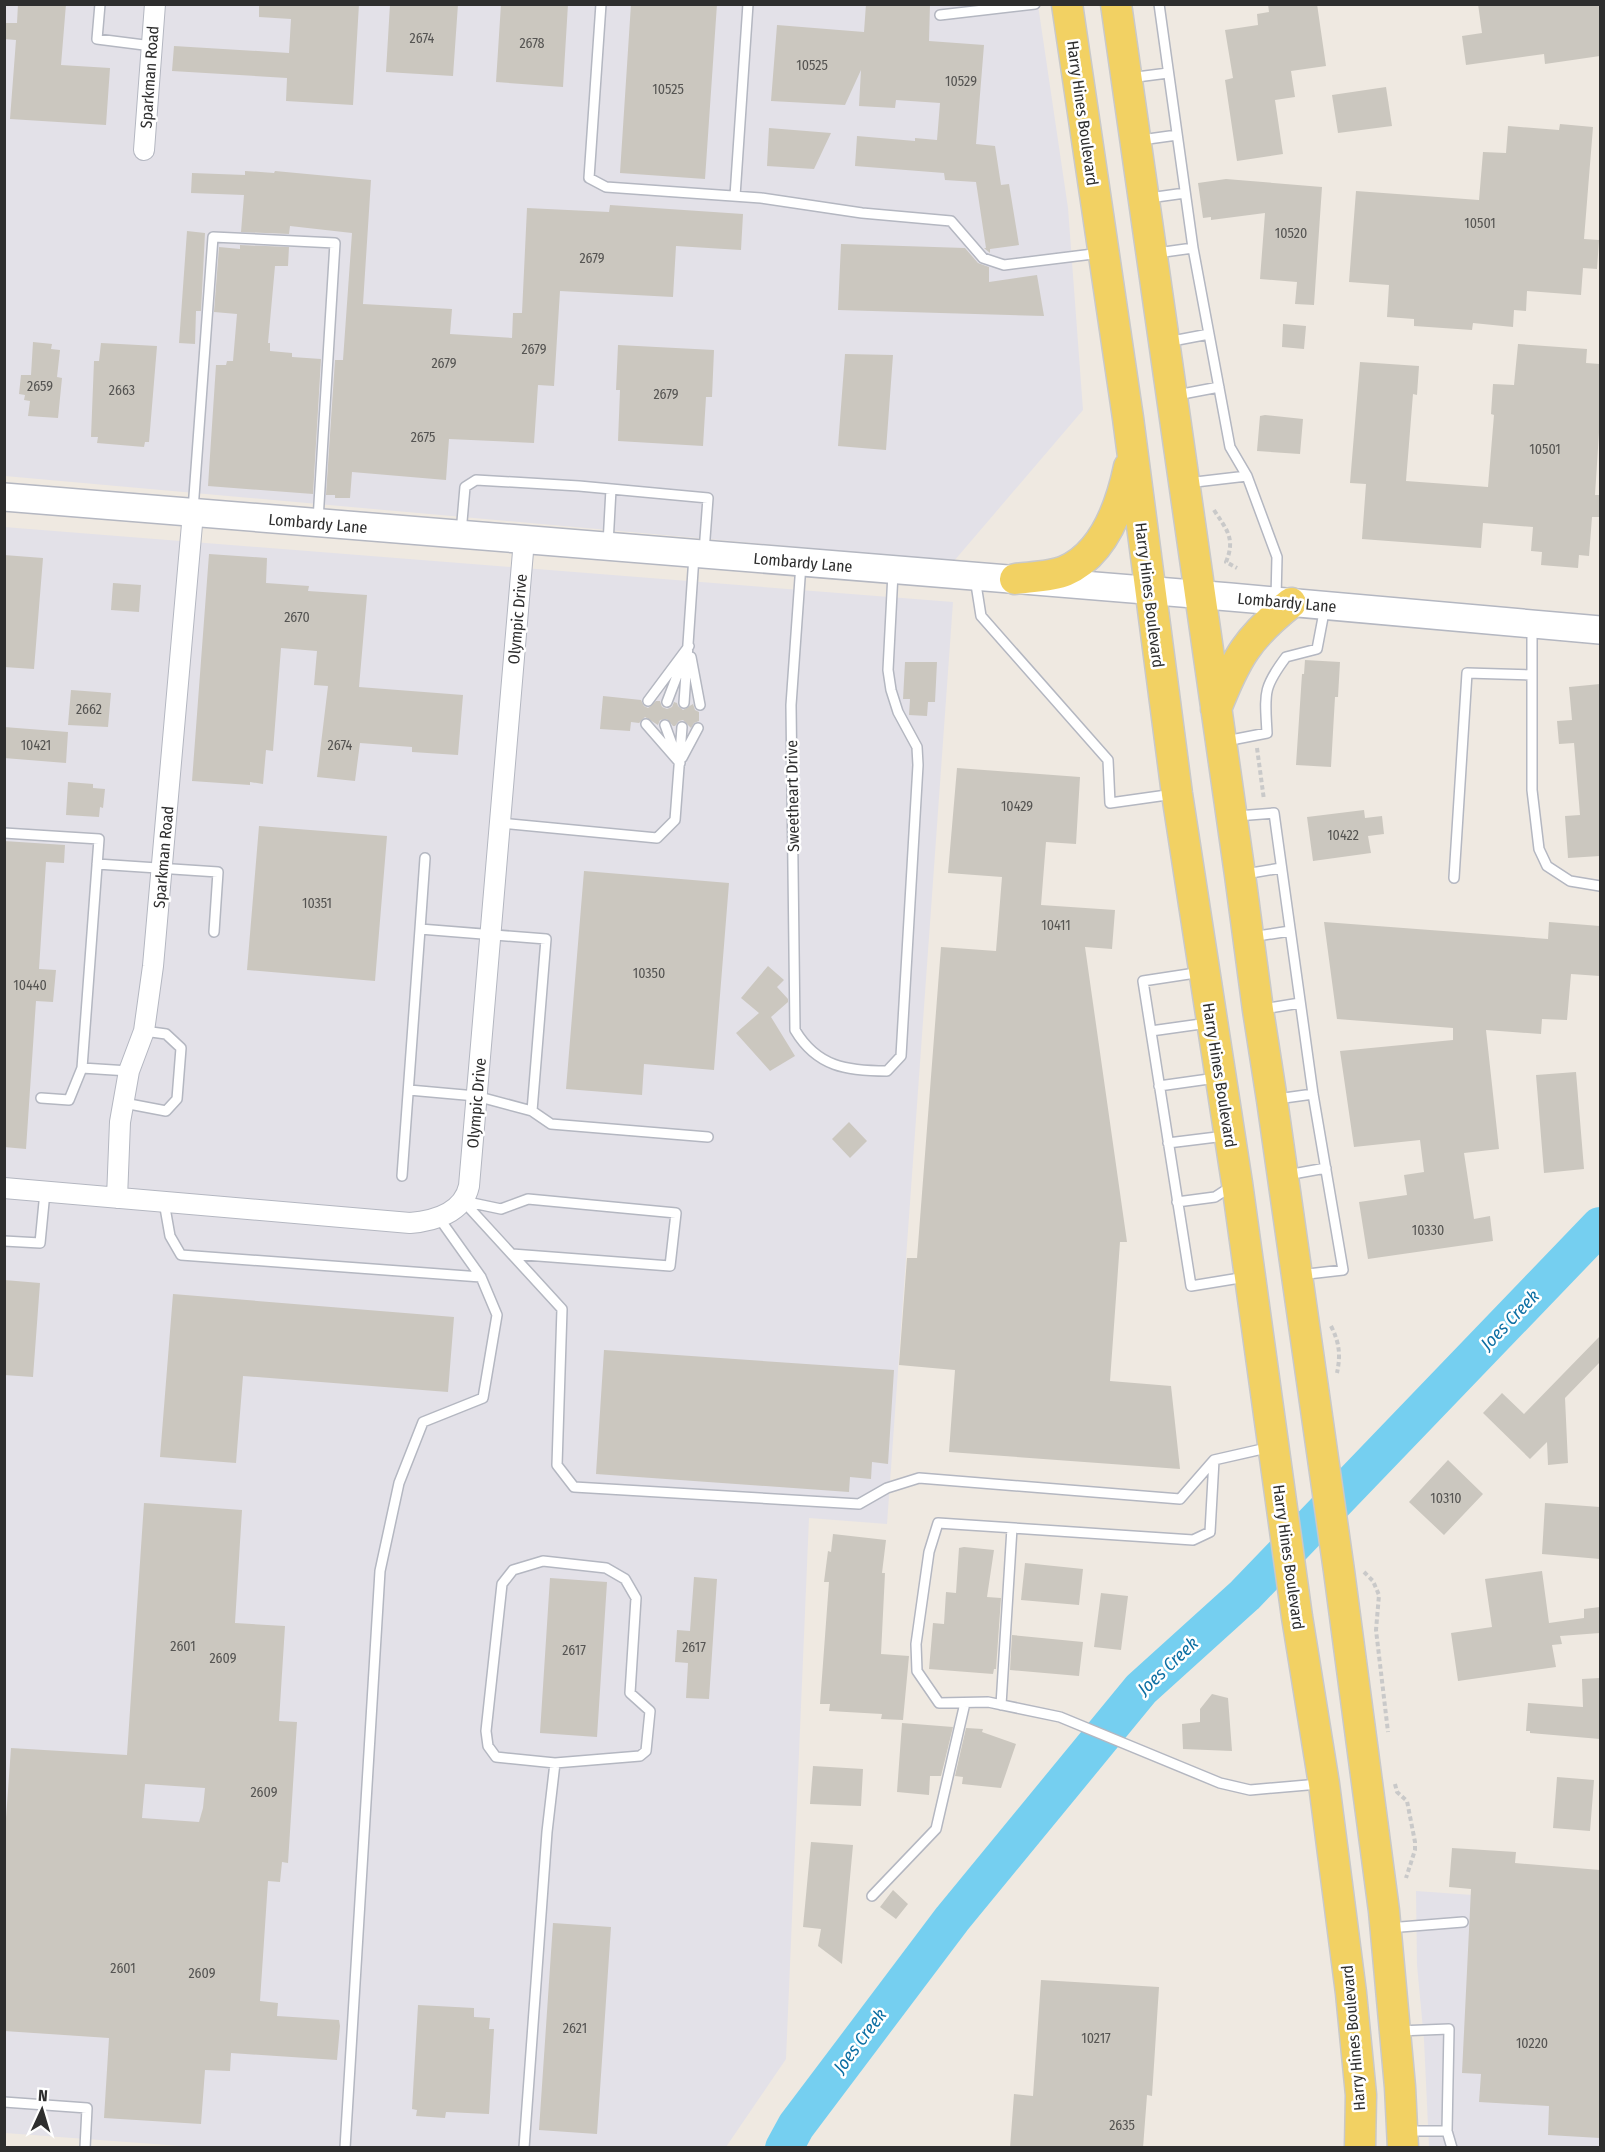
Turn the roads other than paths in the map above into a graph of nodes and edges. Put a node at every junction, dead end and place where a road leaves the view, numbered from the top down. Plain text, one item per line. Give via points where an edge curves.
1 (100, 4) edge
2 (155, 4) edge
3 (601, 4) edge
4 (748, 4) edge
5 (1035, 4) edge
6 (1067, 4) edge
7 (1116, 4) edge
8 (1159, 4) edge
9 (940, 15) dead end
10 (152, 46) junction
11 (1168, 73) junction
12 (1127, 78) junction
13 (1177, 135) junction
14 (1135, 141) junction
15 (144, 150) dead end
16 (1185, 193) junction
17 (735, 196) junction
18 (1144, 199) junction
19 (1193, 248) junction
20 (1102, 253) junction
21 (1151, 254) junction
22 (1209, 334) junction
23 (1164, 342) junction
24 (1219, 387) junction
25 (1172, 396) junction
26 (1132, 453) junction
27 (1247, 476) junction
28 (1185, 484) junction
29 (611, 489) junction
30 (4, 497) edge
31 (193, 513) junction
32 (318, 523) junction
33 (461, 535) junction
34 (524, 540) junction
35 (608, 547) junction
36 (699, 554) junction
37 (801, 562) junction
38 (893, 570) junction
39 (974, 576) junction
40 (1015, 579) junction
41 (1150, 591) junction
42 (1199, 595) junction
43 (1283, 602) junction
44 (1325, 606) junction
45 (1532, 624) junction
46 (1600, 630) edge
47 (689, 646) junction
48 (1531, 675) junction
49 (648, 700) dead end
50 (667, 702) dead end
51 (684, 703) dead end
52 (700, 705) dead end
53 (1216, 709) junction
54 (646, 724) dead end
55 (665, 725) dead end
56 (682, 727) dead end
57 (698, 728) dead end
58 (1221, 742) junction
59 (680, 762) junction
60 (1177, 794) junction
61 (1232, 817) junction
62 (500, 824) junction
63 (4, 833) edge
64 (425, 858) dead end
65 (97, 864) junction
66 (1281, 868) junction
67 (163, 869) junction
68 (1240, 875) junction
69 (1454, 878) dead end
70 (1600, 886) edge
71 (420, 929) junction
72 (1290, 931) junction
73 (214, 932) dead end
74 (491, 934) junction
75 (1247, 937) junction
76 (1204, 971) junction
77 (1300, 1003) junction
78 (1258, 1010) junction
79 (1213, 1022) junction
80 (144, 1031) junction
81 (1151, 1031) junction
82 (82, 1068) junction
83 (129, 1071) junction
84 (1221, 1077) junction
85 (1159, 1086) junction
86 (409, 1090) junction
87 (1313, 1094) junction
88 (476, 1096) junction
89 (41, 1098) dead end
90 (1272, 1100) junction
91 (124, 1104) junction
92 (532, 1110) junction
93 (1230, 1135) junction
94 (708, 1137) dead end
95 (1168, 1143) junction
96 (1326, 1168) junction
97 (402, 1176) dead end
98 (1283, 1176) junction
99 (1237, 1183) junction
100 (4, 1188) edge
101 (45, 1192) junction
102 (117, 1198) junction
103 (463, 1201) junction
104 (164, 1202) junction
105 (1178, 1202) junction
106 (439, 1218) junction
107 (4, 1241) edge
108 (512, 1254) junction
109 (1297, 1275) junction
110 (481, 1277) junction
111 (1250, 1277) junction
112 (1320, 1439) junction
113 (1273, 1446) junction
114 (1214, 1460) junction
115 (1012, 1528) junction
116 (965, 1702) junction
117 (1001, 1705) junction
118 (555, 1763) junction
119 (1367, 1778) junction
120 (1324, 1784) junction
121 (872, 1896) dead end
122 (1463, 1922) dead end
123 (1386, 1928) junction
124 (1395, 2031) junction
125 (4, 2102) edge
126 (1447, 2131) junction
127 (1403, 2140) edge
128 (85, 2148) edge
129 (345, 2148) edge
130 (524, 2148) edge
131 (1360, 2148) edge
132 (1452, 2148) edge

1 - 10 lane via 97,39
2 - 10 street, Sparkman Road
3 - 17 lane via 589,178 606,187
4 - 17 lane
5 - 9 lane
6 - 20 main road, Harry Hines Boulevard
7 - 12 main road
8 - 11 lane
10 - 15 street, Sparkman Road
11 - 12 lane
11 - 13 lane
12 - 14 main road
13 - 14 lane
13 - 16 lane
14 - 18 main road
16 - 18 lane
16 - 19 lane
17 - 20 lane via 951,221 983,258 1004,264
18 - 21 main road
19 - 21 lane
19 - 22 lane
20 - 26 main road, Harry Hines Boulevard
21 - 23 main road
22 - 23 lane
22 - 24 lane
23 - 25 main road
24 - 25 lane
24 - 27 lane via 1230,447
25 - 28 main road
26 - 40 main road via 1117,508 1097,547 1065,571
26 - 41 main road, Harry Hines Boulevard
27 - 28 lane
27 - 43 lane via 1277,557
28 - 42 main road
29 - 33 lane via 476,480 465,487
29 - 35 lane
29 - 36 lane via 708,498
30 - 31 main road, Lombardy Lane
31 - 32 main road, Lombardy Lane
31 - 32 lane via 213,237 335,243
31 - 67 street, Sparkman Road
32 - 33 main road, Lombardy Lane
33 - 34 main road, Lombardy Lane
34 - 35 main road, Lombardy Lane
34 - 62 street, Olympic Drive
35 - 36 main road, Lombardy Lane
36 - 37 main road, Lombardy Lane
36 - 47 lane
37 - 38 main road, Lombardy Lane
37 - 38 lane, Sweetheart Drive via 791,705 795,1030 805,1047 837,1067 861,1071 887,1071 901,1056 918,765 917,747 898,712 888,670
38 - 39 main road, Lombardy Lane
39 - 40 main road, Lombardy Lane
39 - 60 lane via 981,616 1108,760 1110,802
40 - 41 main road, Lombardy Lane
41 - 42 main road, Lombardy Lane
41 - 60 main road, Harry Hines Boulevard
42 - 43 main road, Lombardy Lane
42 - 53 main road
43 - 44 main road, Lombardy Lane
43 - 53 main road via 1245,647
44 - 45 main road, Lombardy Lane
44 - 58 lane via 1317,649 1286,657 1271,677 1265,695 1267,733
45 - 46 main road, Lombardy Lane
45 - 48 lane
47 - 49 lane
47 - 50 lane
47 - 51 lane
47 - 52 lane
48 - 69 lane via 1467,673
48 - 70 lane via 1532,790 1539,849 1547,866 1570,881
53 - 58 main road
54 - 59 lane
55 - 59 lane
56 - 59 lane
57 - 59 lane
58 - 61 main road
59 - 62 lane via 675,820 657,838
60 - 76 main road, Harry Hines Boulevard
61 - 66 lane via 1274,813
61 - 68 main road
62 - 74 street, Olympic Drive
63 - 65 lane via 99,840
64 - 71 lane
65 - 67 lane
65 - 82 lane
66 - 68 lane
66 - 72 lane
67 - 73 lane via 218,873
67 - 80 street, Sparkman Road
68 - 75 main road
71 - 74 lane
71 - 86 lane
72 - 75 lane
72 - 77 lane
74 - 88 street, Olympic Drive
74 - 92 lane via 546,939
75 - 78 main road
76 - 79 main road, Harry Hines Boulevard
76 - 81 lane via 1143,981
77 - 78 lane
77 - 87 lane
78 - 90 main road
79 - 81 lane
79 - 84 main road, Harry Hines Boulevard
80 - 83 street, Sparkman Road
80 - 91 lane via 166,1034 181,1048 177,1099 166,1111
81 - 85 lane
82 - 83 lane
82 - 89 lane via 69,1100
83 - 91 street, Sparkman Road
84 - 85 lane
84 - 93 main road, Harry Hines Boulevard
85 - 95 lane
86 - 88 lane
86 - 97 lane
87 - 90 lane
87 - 96 lane
88 - 92 lane
88 - 103 street, Olympic Drive via 469,1186
90 - 98 main road
91 - 102 street, Sparkman Road
92 - 94 lane via 551,1124
93 - 95 lane
93 - 99 main road, Harry Hines Boulevard
95 - 105 lane
96 - 98 lane
96 - 109 lane via 1343,1270
98 - 99 main road
98 - 109 main road
99 - 105 lane via 1215,1197
99 - 111 main road, Harry Hines Boulevard
100 - 101 street
101 - 102 street
101 - 107 lane via 40,1243
102 - 104 street
103 - 106 street
103 - 108 lane
103 - 108 lane via 501,1209 528,1200 676,1213 670,1266
104 - 106 street via 410,1223
104 - 110 lane via 170,1236 181,1255
105 - 111 lane via 1191,1286
106 - 110 lane
108 - 114 lane via 562,1308 557,1466 574,1487 859,1504 887,1488 919,1478 1180,1499
109 - 112 main road
110 - 129 lane via 497,1315 483,1398 423,1422 399,1483 380,1571
111 - 113 main road, Harry Hines Boulevard
112 - 113 main road
112 - 119 main road
113 - 114 lane
113 - 120 main road, Harry Hines Boulevard
114 - 115 lane via 1209,1532 1193,1540
115 - 116 lane via 938,1522 929,1552 916,1644 917,1671 939,1703
115 - 117 lane
116 - 117 lane
116 - 121 lane via 936,1829
117 - 120 lane via 1060,1717 1220,1783 1250,1790
118 - 118 lane via 496,1757 488,1746 486,1731 502,1584 513,1570 543,1561 606,1568 625,1579 636,1598 630,1693 651,1711 646,1751 640,1756
118 - 130 lane
119 - 120 main road
119 - 123 main road
120 - 131 main road, Harry Hines Boulevard via 1351,1993 1361,2095
122 - 123 lane
123 - 124 main road
124 - 126 lane via 1449,2029
124 - 127 main road
125 - 128 lane via 87,2108
126 - 127 lane
126 - 132 lane

